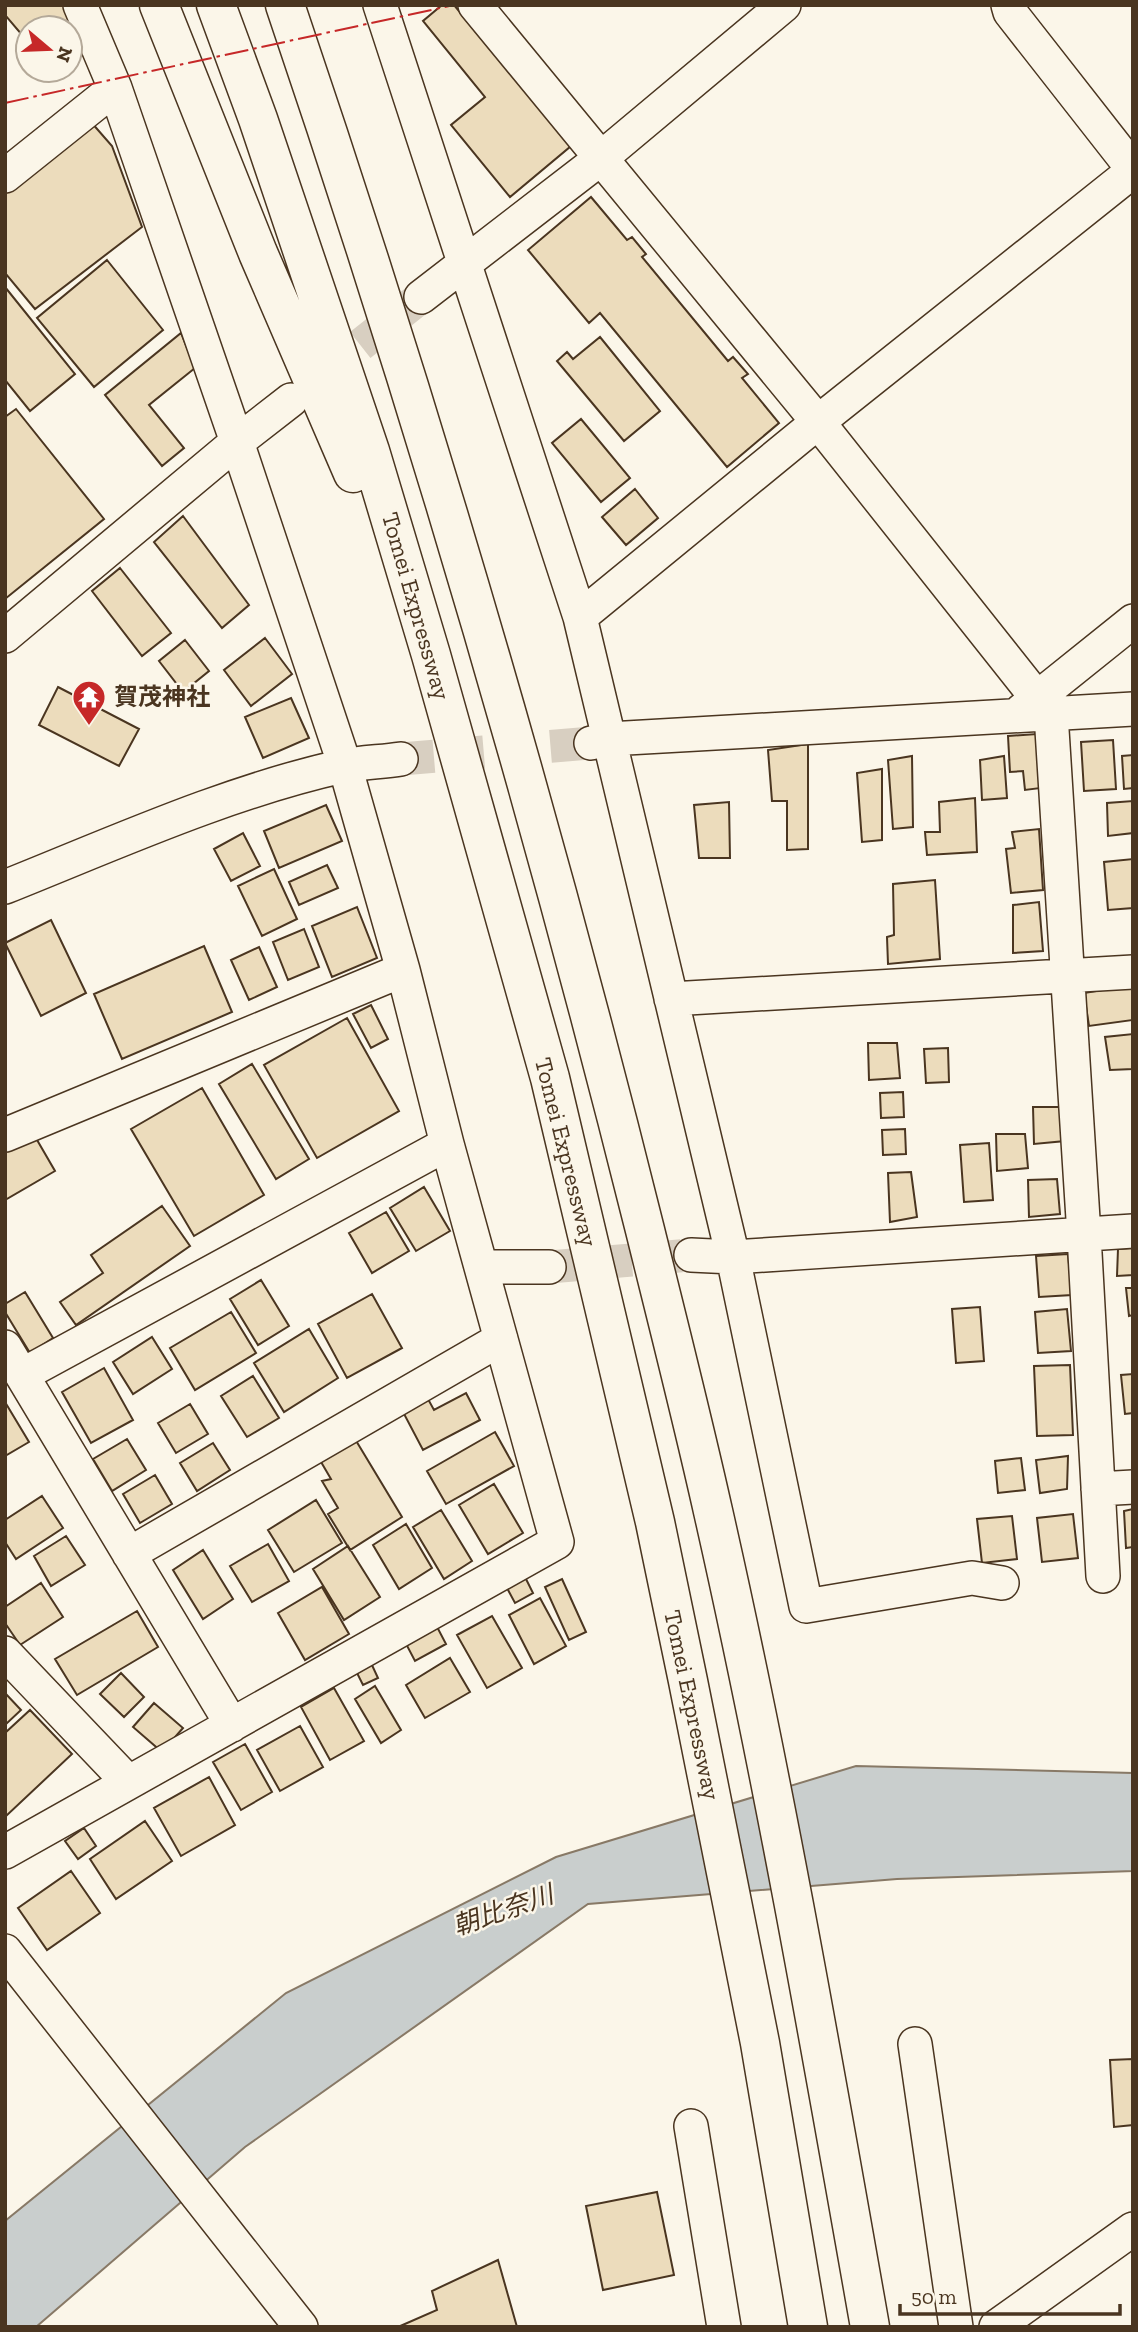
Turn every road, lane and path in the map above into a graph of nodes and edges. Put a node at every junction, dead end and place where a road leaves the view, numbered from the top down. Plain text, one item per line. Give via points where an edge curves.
1 (80, 5) edge
2 (159, 5) edge
3 (216, 5) edge
4 (285, 5) edge
5 (380, 5) edge
6 (475, 5) edge
7 (784, 5) edge
8 (1008, 5) edge
9 (114, 88) junction
10 (600, 159) junction
11 (5, 176) edge
12 (1128, 182) edge
13 (463, 265) junction
14 (421, 298) tunnel mouth
15 (291, 400) tunnel mouth
16 (818, 422) junction
17 (237, 442) junction
18 (580, 617) junction
19 (1133, 621) edge
20 (5, 636) edge
21 (431, 655) junction
22 (1035, 709) junction
23 (1133, 709) edge
24 (600, 741) junction
25 (401, 759) tunnel mouth
26 (345, 766) junction
27 (5, 887) edge
28 (403, 970) junction
29 (1133, 972) edge
30 (1066, 976) junction
31 (671, 999) junction
32 (5, 1135) edge
33 (447, 1144) junction
34 (1133, 1231) edge
35 (1084, 1235) junction
36 (691, 1255) tunnel mouth
37 (733, 1257) junction
38 (482, 1267) junction
39 (549, 1267) tunnel mouth
40 (501, 1339) junction
41 (13, 1361) edge
42 (1133, 1487) edge
43 (1098, 1489) junction
44 (129, 1555) junction
45 (1102, 1576) dead end
46 (1002, 1583) dead end
47 (5, 1653) edge
48 (232, 1725) junction
49 (128, 1782) junction
50 (5, 1852) edge
51 (5, 1951) edge
52 (915, 2044) dead end
53 (691, 2126) dead end
54 (1133, 2230) edge
55 (296, 2322) edge
56 (724, 2327) edge
57 (808, 2327) edge
58 (870, 2327) edge
59 (957, 2327) edge
60 (996, 2327) edge

1 - 9 street
2 - 21 highway via 258,253
3 - 21 highway, Tomei Expressway via 370,451
4 - 58 highway via 473,592 621,1133 714,1512 817,2026
5 - 13 street
6 - 10 street
7 - 10 street
8 - 12 street
9 - 11 street
9 - 17 street
10 - 13 street
10 - 16 street
12 - 16 street
13 - 14 street
13 - 18 street
15 - 17 street
16 - 18 street
16 - 22 street
17 - 20 street
17 - 26 street
18 - 24 street
19 - 22 street
21 - 57 highway, Tomei Expressway via 550,1078 655,1522 760,2043
22 - 23 street
22 - 24 street
22 - 30 street
24 - 31 street
25 - 26 street
26 - 27 street via 210,807
26 - 28 street
28 - 32 street
28 - 33 street
29 - 30 street
30 - 31 street
30 - 35 street
31 - 37 street
33 - 38 street
33 - 41 street
34 - 35 street
35 - 37 street
35 - 43 street
36 - 37 street
37 - 46 street via 806,1606 972,1578
38 - 39 street
38 - 40 street
40 - 44 street
40 - 48 street via 556,1542
41 - 44 street
42 - 43 street
43 - 45 street
44 - 48 street
47 - 49 street
48 - 49 street
49 - 50 street
51 - 55 street
52 - 59 street
53 - 56 street
54 - 60 street

